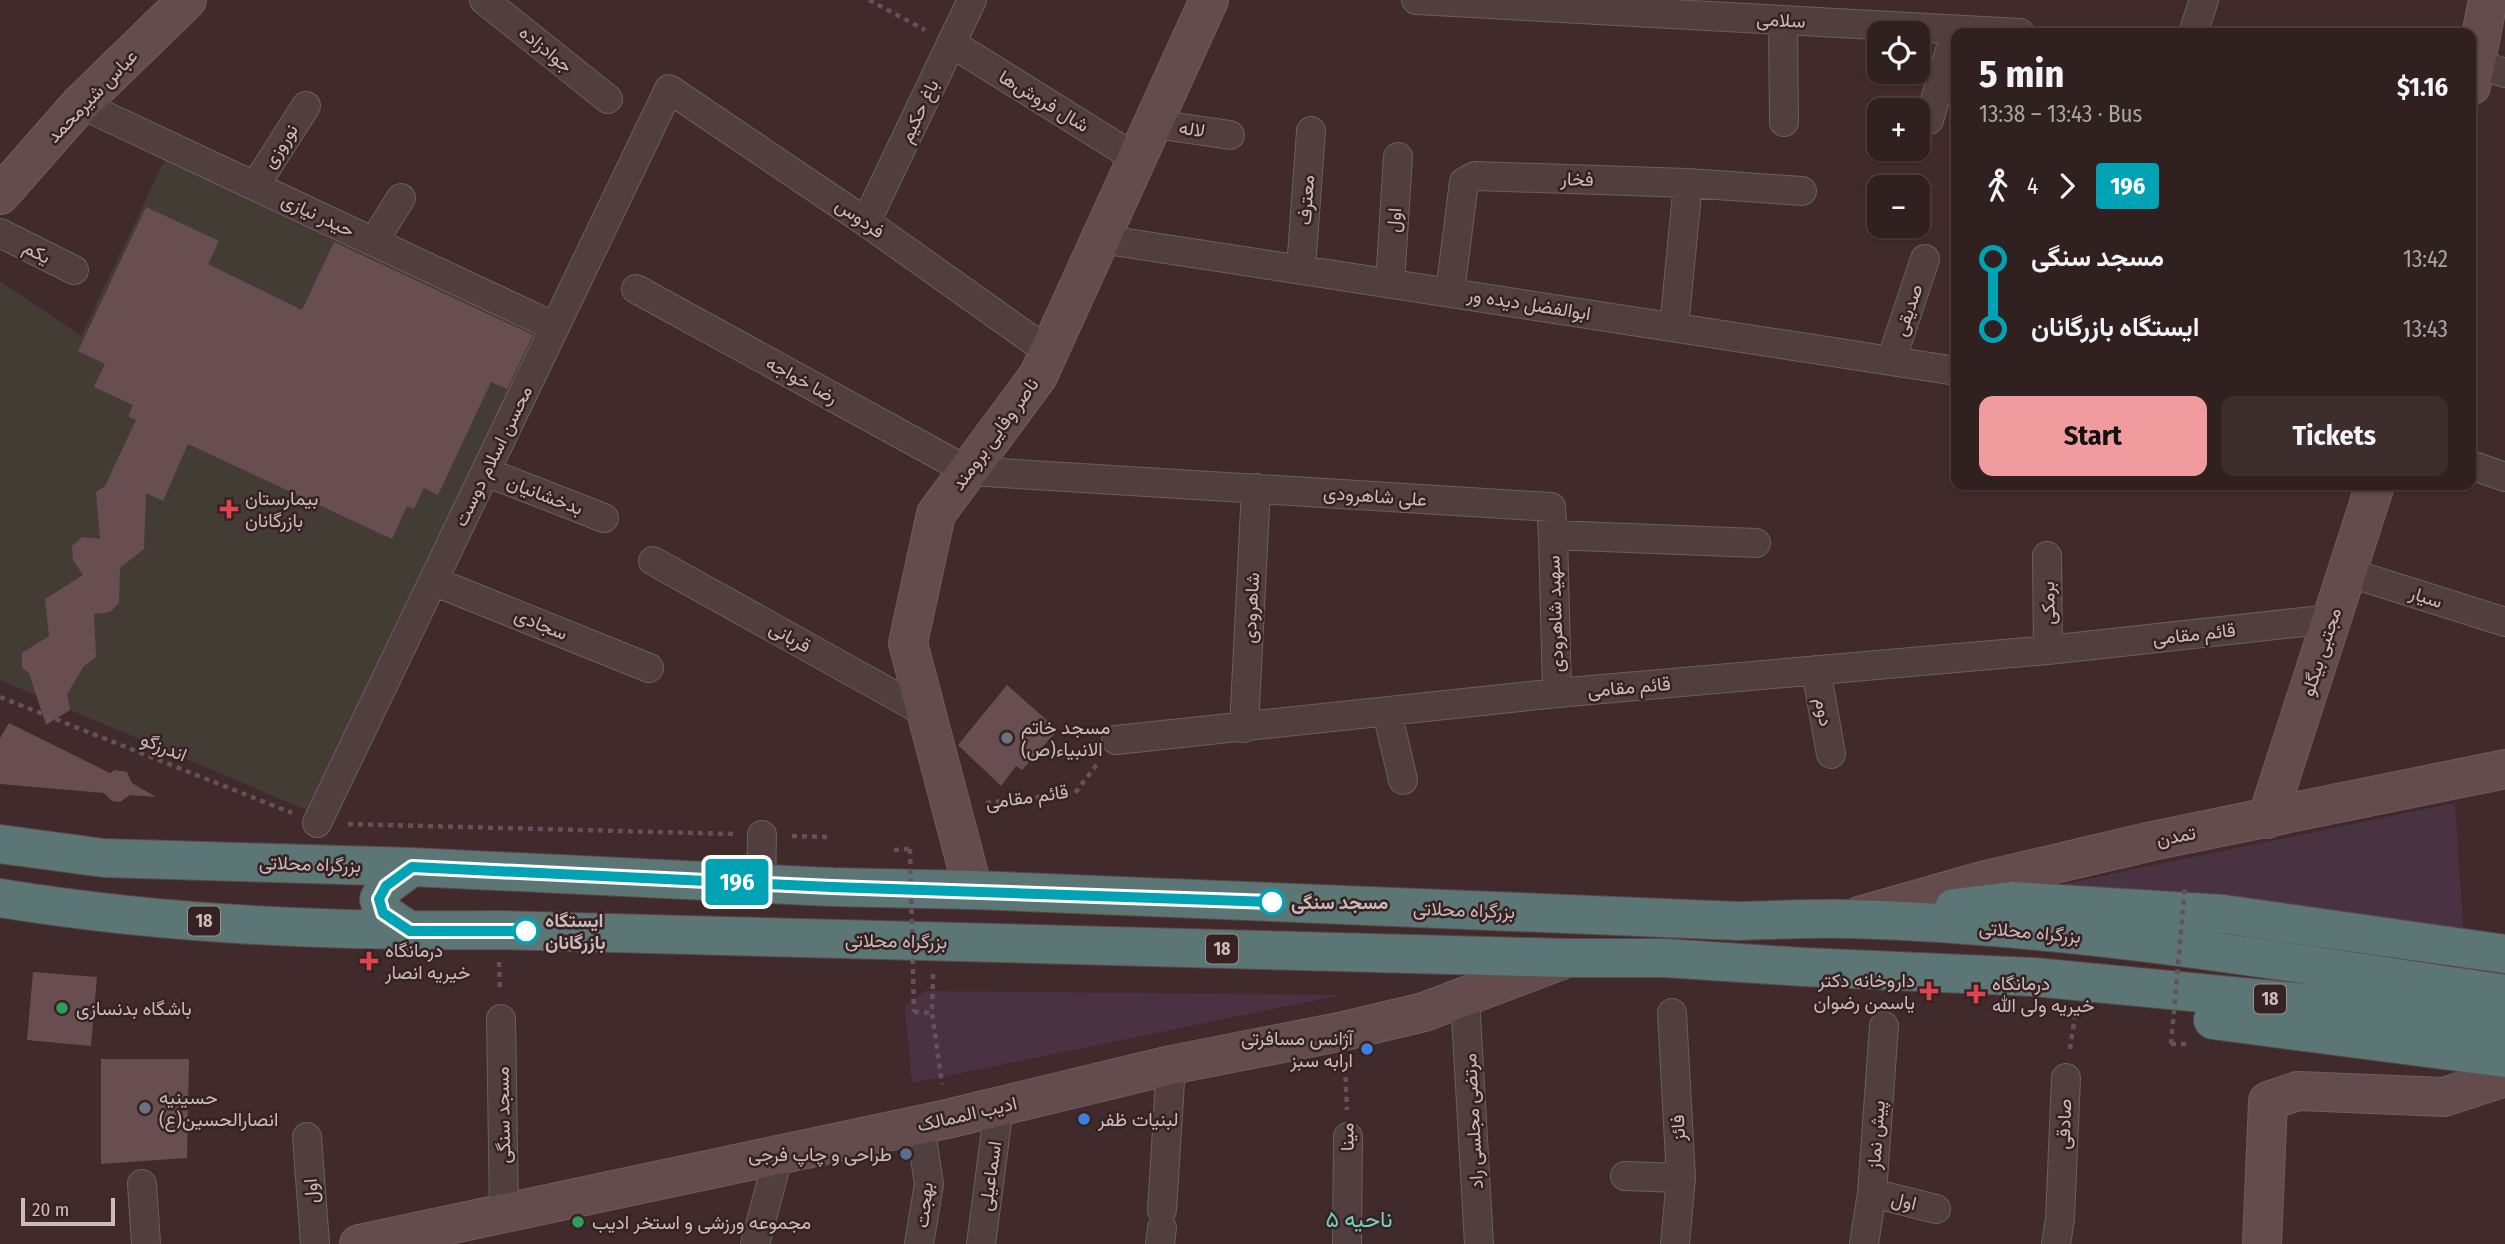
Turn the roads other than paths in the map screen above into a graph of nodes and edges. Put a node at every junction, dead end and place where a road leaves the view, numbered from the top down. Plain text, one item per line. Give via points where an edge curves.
1 (187, 0) edge
2 (484, 0) edge
3 (972, 0) edge
4 (1209, 0) edge
5 (1416, 0) edge
6 (2204, 0) edge
7 (2488, 0) edge
8 (1783, 20) junction
9 (2195, 28) edge
10 (1951, 30) edge
11 (951, 43) junction
12 (1951, 47) edge
13 (2484, 74) edge
14 (669, 89) joint
15 (608, 99) dead end
16 (80, 104) junction
17 (306, 106) dead end
18 (1930, 117) edge
19 (1784, 122) dead end
20 (1155, 124) junction
21 (1311, 131) dead end
22 (1230, 135) dead end
23 (1398, 157) dead end
24 (1137, 159) junction
25 (1688, 183) junction
26 (255, 186) junction
27 (1802, 191) dead end
28 (0, 195) edge
29 (401, 198) dead end
30 (866, 222) junction
31 (0, 233) edge
32 (1101, 239) junction
33 (374, 241) junction
34 (1925, 259) dead end
35 (1301, 269) junction
36 (74, 270) dead end
37 (1390, 283) junction
38 (636, 289) dead end
39 (1450, 292) junction
40 (555, 327) junction
41 (1674, 327) junction
42 (1049, 352) junction
43 (1891, 360) junction
44 (1951, 370) edge
45 (2476, 467) edge
46 (968, 471) junction
47 (485, 472) junction
48 (2505, 477) edge
49 (1256, 488) junction
50 (2373, 490) edge
51 (604, 518) dead end
52 (1553, 535) junction
53 (1756, 542) dead end
54 (2047, 556) dead end
55 (653, 561) dead end
56 (2347, 572) junction
57 (433, 581) junction
58 (2331, 619) junction
59 (2505, 622) edge
60 (2048, 650) junction
61 (649, 668) dead end
62 (1816, 670) junction
63 (1557, 693) junction
64 (1387, 712) junction
65 (928, 714) junction
66 (1244, 728) junction
67 (1116, 740) road end
68 (1831, 754) dead end
69 (2505, 769) edge
70 (1403, 780) dead end
71 (2267, 819) junction
72 (317, 823) road end
73 (762, 835) road end
74 (0, 844) edge
75 (412, 867) junction
76 (761, 884) junction
77 (973, 890) junction
78 (0, 898) edge
79 (1850, 919) junction
80 (410, 931) junction
81 (2505, 954) edge
82 (1567, 958) junction
83 (2034, 977) junction
84 (2505, 995) edge
85 (1465, 998) junction
86 (1672, 1013) dead end
87 (501, 1019) road end
88 (1884, 1026) dead end
89 (2505, 1030) edge
90 (2505, 1058) edge
91 (1171, 1065) junction
92 (2505, 1077) edge
93 (2066, 1078) road end
94 (999, 1107) junction
95 (934, 1122) junction
96 (307, 1137) dead end
97 (1348, 1137) road end
98 (779, 1154) junction
99 (1625, 1176) dead end
100 (1681, 1178) junction
101 (142, 1184) dead end
102 (1872, 1193) junction
103 (1936, 1209) dead end
104 (505, 1212) junction
105 (1161, 1227) edge
106 (146, 1244) edge
107 (315, 1244) edge
108 (359, 1244) edge
109 (755, 1244) edge
110 (919, 1244) edge
111 (981, 1244) edge
112 (1347, 1244) edge
113 (1479, 1244) edge
114 (1675, 1244) edge
115 (1864, 1244) edge
116 (2056, 1244) edge
117 (2262, 1244) edge

1 - 16 street, عباس شیرمحمد
2 - 15 street, جوادزاده
3 - 11 street, باغ حکیم
4 - 20 street, ناصر وفایی برومند
5 - 8 street, سلامی
6 - 9 street
7 - 13 street
8 - 10 street, سلامی
8 - 19 street
11 - 24 street, شال فروش‌ها
11 - 30 street, باغ حکیم
12 - 18 street
14 - 30 street, فردوس
14 - 40 street, محسن اسلام دوست
16 - 26 street, حیدر نیازی
16 - 28 street, عباس شیرمحمد
17 - 26 street, نوروزی
20 - 22 street, لاله
20 - 24 street, ناصر وفایی برومند
21 - 35 street, معترف
23 - 37 street, اول
24 - 32 street, ناصر وفایی برومند
25 - 27 street, فخار
25 - 39 street, فخار via 1475,176 1464,182
25 - 41 street
26 - 33 street, حیدر نیازی
29 - 33 street
30 - 42 street, فردوس
31 - 36 street, یکم
32 - 35 street, ابوالفضل دیده ور
32 - 42 street, ناصر وفایی برومند
33 - 40 street, حیدر نیازی
34 - 43 street, صدیقی
35 - 37 street, ابوالفضل دیده ور
37 - 39 street, ابوالفضل دیده ور
38 - 46 street, رضا خواجه
39 - 41 street, ابوالفضل دیده ور
40 - 47 street, محسن اسلام دوست
41 - 43 street, ابوالفضل دیده ور
42 - 46 street, ناصر وفایی برومند via 1038,376
43 - 44 street, ابوالفضل دیده ور
45 - 48 street
46 - 49 street, علی شاهرودی
46 - 65 street, ناصر وفایی برومند via 936,514 908,643
47 - 51 street, بدخشانیان
47 - 57 street, محسن اسلام دوست
49 - 52 street, علی شاهرودی via 1551,507
49 - 66 street, شاهرودی
50 - 56 street, مجتبی بیگلو
52 - 53 street
52 - 63 street, سهید شاهرودی
54 - 60 street, برمکی
55 - 65 street, قربانی
56 - 58 street, مجتبی بیگلو
56 - 59 street, سیار
57 - 61 street, سجادی
57 - 72 street, محسن اسلام دوست
58 - 60 street, قائم مقامی
58 - 71 street, مجتبی بیگلو
60 - 62 street, قائم مقامی
62 - 63 street, قائم مقامی
62 - 68 street, دوم
63 - 64 street, قائم مقامی
64 - 66 street, قائم مقامی
64 - 70 street
65 - 77 street, ناصر وفایی برومند
66 - 67 street, قائم مقامی
69 - 71 street, تمدن
71 - 79 street, تمدن via 1995,878
73 - 76 street
74 - 75 highway, بزرگراه محلاتی / 18 via 104,858
75 - 76 highway, بزرگراه محلاتی / 18
75 - 80 highway via 386,886 379,899 383,913
76 - 77 highway, بزرگراه محلاتی / 18
77 - 79 highway, بزرگراه محلاتی / 18 via 1739,921
78 - 80 highway, بزرگراه محلاتی / 18 via 91,912 296,928
79 - 81 highway via 2012,901 2223,914
79 - 84 highway, بزرگراه محلاتی / 18 via 2162,944
80 - 82 highway, بزرگراه محلاتی / 18
82 - 83 highway, بزرگراه محلاتی / 18 via 1664,958
82 - 85 street, ادیب الممالک
83 - 89 highway, بزرگراه محلاتی / 18 via 2379,1010
83 - 90 highway via 2076,1005
85 - 91 street, ادیب الممالک via 1344,1031
85 - 113 street, مرتضی مجلسی راد
86 - 100 street, فائز
87 - 104 street, مسجد سنگی
88 - 102 street, پیش نماز
91 - 94 street, ادیب الممالک
91 - 105 street
92 - 117 street via 2444,1097 2298,1091 2268,1101
93 - 116 street, صادقی
94 - 95 street, ادیب الممالک
94 - 111 street, اسماعیلی
95 - 98 street, ادیب الممالک
95 - 110 street, بهجت
96 - 107 street, اول
97 - 112 street, مینا
98 - 104 street, ادیب الممالک
98 - 109 street
99 - 100 street
100 - 114 street, فائز
101 - 106 street
102 - 103 street, اول
102 - 115 street, پیش نماز
104 - 108 street, ادیب الممالک

